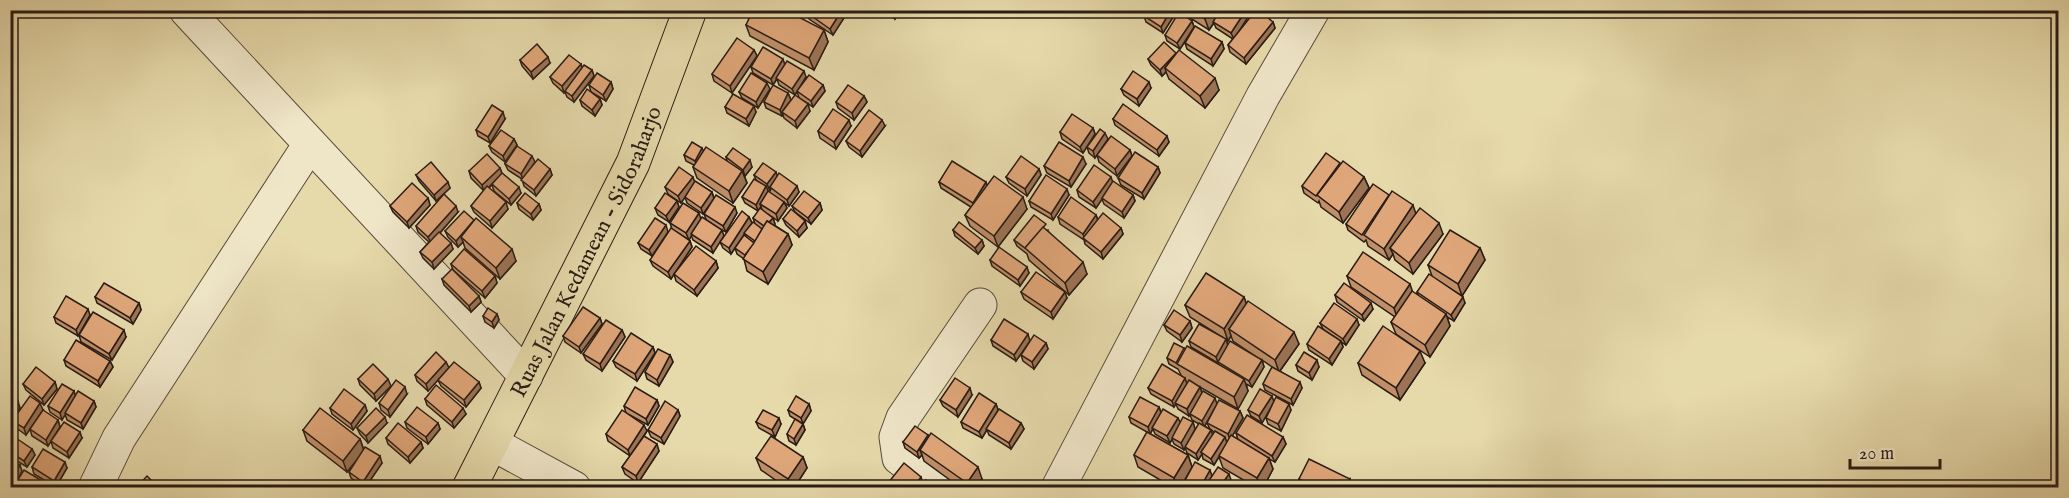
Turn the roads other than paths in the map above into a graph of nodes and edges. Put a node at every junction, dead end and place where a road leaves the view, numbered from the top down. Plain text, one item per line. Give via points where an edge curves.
1 (186, 10) edge
2 (690, 10) edge
3 (1313, 10) edge
4 (310, 144) junction
5 (980, 305) dead end
6 (526, 376) junction
7 (493, 444) junction
8 (95, 488) edge
9 (469, 488) edge
10 (574, 488) edge
11 (938, 488) edge
12 (1058, 488) edge

1 - 4 street
2 - 6 main road, Ruas Jalan Kedamean - Sidoraharjo via 633,162
3 - 12 street via 1263,96
4 - 6 street
4 - 8 street via 120,438
5 - 11 street via 903,418 896,437 899,458
6 - 7 main road, Ruas Jalan Kedamean - Sidoraharjo
7 - 9 main road, Ruas Jalan Kedamean - Sidoraharjo
7 - 10 street

